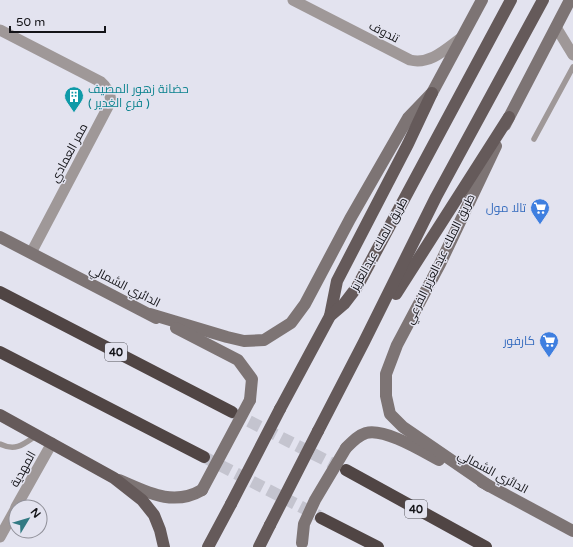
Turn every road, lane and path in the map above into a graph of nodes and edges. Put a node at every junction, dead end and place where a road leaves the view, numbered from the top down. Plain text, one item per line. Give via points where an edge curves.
1 (293, 0) edge
2 (482, 0) edge
3 (511, 0) edge
4 (543, 0) edge
5 (570, 0) edge
6 (556, 27) junction
7 (0, 30) edge
8 (461, 38) junction
9 (573, 55) edge
10 (573, 67) edge
11 (432, 93) junction
12 (509, 117) junction
13 (534, 139) dead end
14 (0, 237) edge
15 (31, 253) junction
16 (0, 292) edge
17 (150, 314) junction
18 (330, 316) junction
19 (364, 342) junction
20 (0, 352) edge
21 (232, 412) tunnel mouth
22 (0, 415) edge
23 (37, 435) junction
24 (52, 443) junction
25 (0, 444) edge
26 (204, 456) tunnel mouth
27 (346, 470) tunnel mouth
28 (114, 478) junction
29 (489, 486) junction
30 (20, 499) edge
31 (322, 518) tunnel mouth
32 (8, 522) edge
33 (573, 531) edge
34 (0, 537) edge
35 (302, 545) edge
36 (164, 547) edge
37 (208, 547) edge
38 (259, 547) edge
39 (378, 547) edge
40 (486, 547) edge

1 - 8 street, تندوف via 410,60 426,60 445,51
2 - 8 street
3 - 18 main road, طريق الملك عبدالعزيز via 357,287 344,304
4 - 19 main road via 436,197
5 - 6 street, طريق الملك عبدالعزيز الفرعي
6 - 9 street
6 - 12 street, طريق الملك عبدالعزيز الفرعي
7 - 15 street, ممر العمادي via 101,82 106,86 111,101
8 - 11 street
10 - 13 lane
11 - 17 street via 408,118 305,304 291,323 264,340 244,341
11 - 18 main road via 337,281
12 - 19 main road
12 - 29 street, طريق الملك عبدالعزيز الفرعي via 440,264 397,345 386,374 386,396 390,414 403,427
14 - 15 street, الدائري الشمالي
15 - 17 street, الدائري الشمالي
16 - 21 highway, 40
17 - 28 street, الدائري الشمالي, bridge via 238,360 252,379 250,400 202,490 192,496 180,498 155,495
18 - 37 main road, طريق الملك عبدالعزيز, bridge
19 - 38 main road, bridge
20 - 26 highway
22 - 23 main road
23 - 24 main road
23 - 25 lane via 22,446 7,448
24 - 28 main road
24 - 30 street, المهدية
27 - 40 highway, 40
28 - 36 main road via 142,500 154,515
29 - 33 street, الدائري الشمالي
29 - 35 street, الدائري الشمالي, bridge via 400,439 367,433 355,438 346,448 315,500 304,524
31 - 39 highway
32 - 34 street, المهدية

